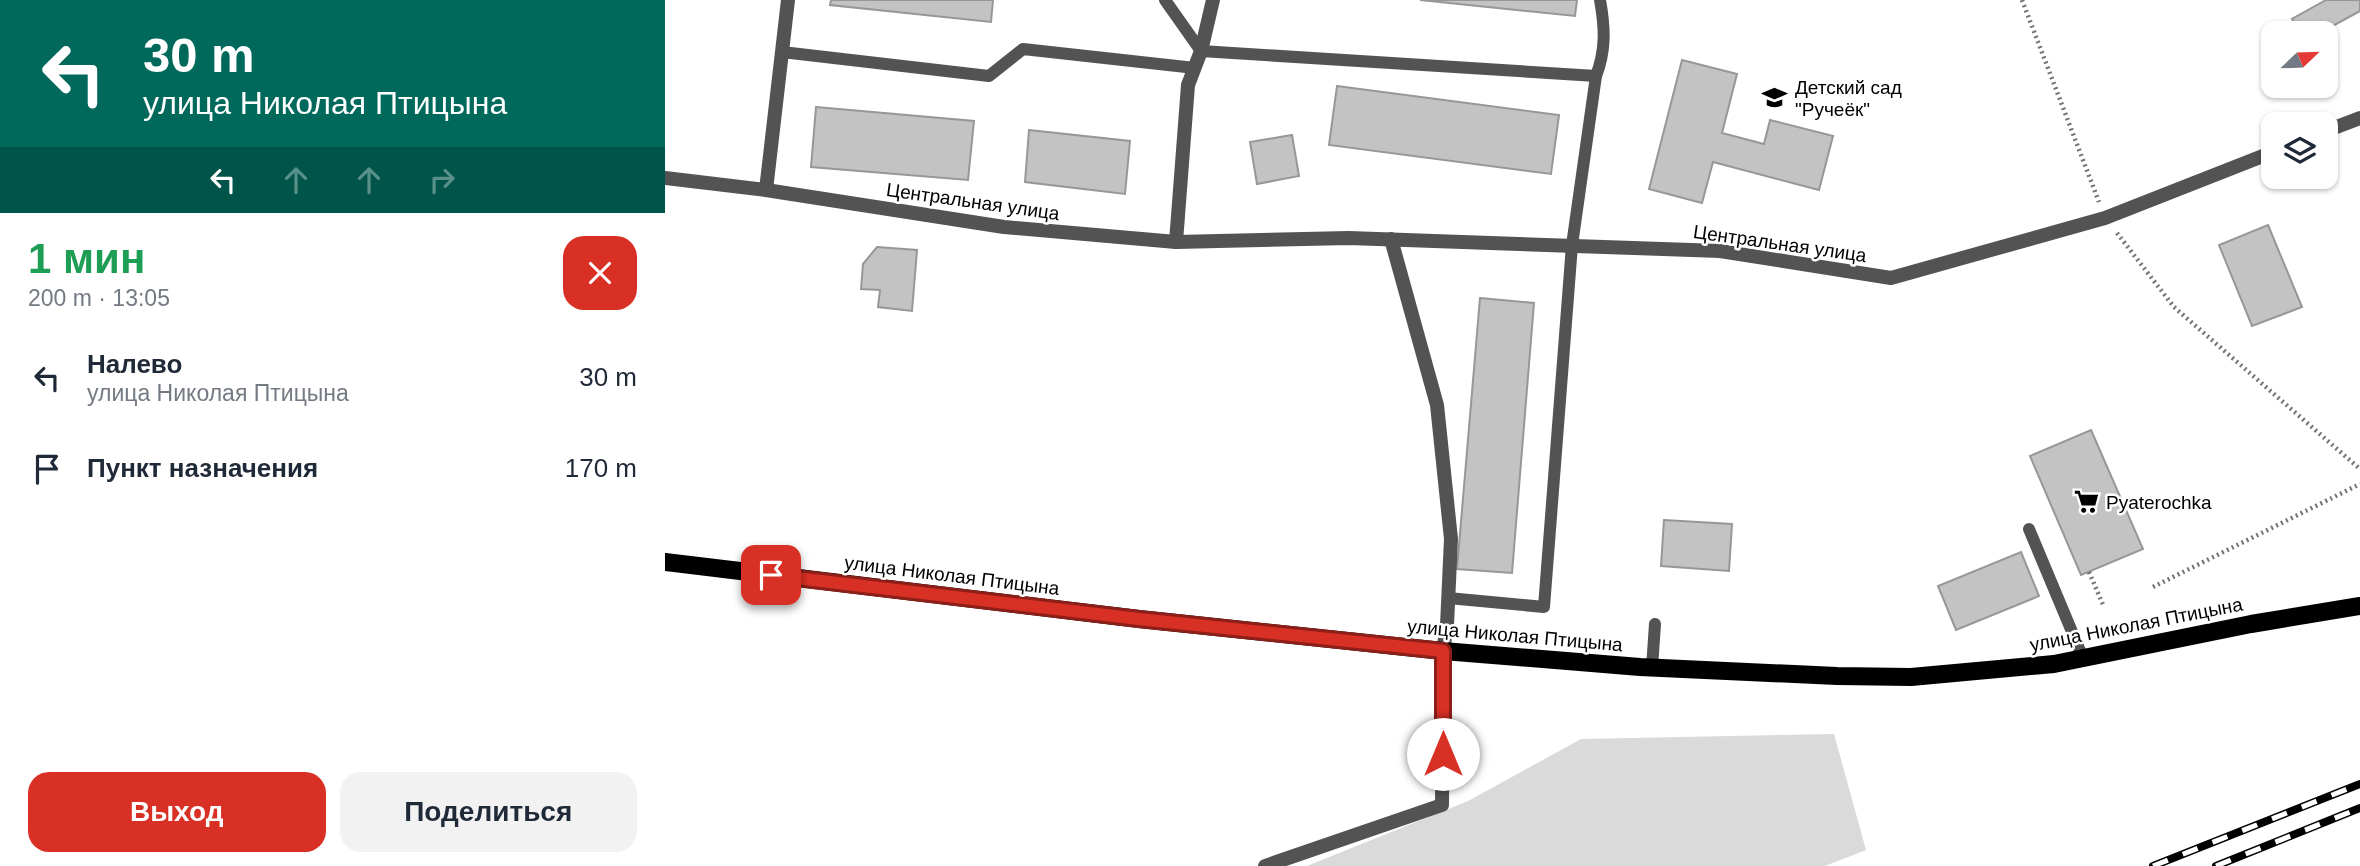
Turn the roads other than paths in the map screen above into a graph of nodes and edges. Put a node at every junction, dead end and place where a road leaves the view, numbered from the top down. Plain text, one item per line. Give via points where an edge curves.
1 (788, 0) edge
2 (1165, 0) edge
3 (1213, 0) edge
4 (1600, 0) edge
5 (1201, 51) junction
6 (782, 52) junction
7 (1195, 68) junction
8 (1596, 76) junction
9 (2360, 118) edge
10 (2338, 126) edge
11 (2261, 157) edge
12 (665, 178) edge
13 (766, 190) junction
14 (1391, 239) junction
15 (1176, 242) junction
16 (1572, 245) junction
17 (2029, 529) dead end
18 (665, 562) edge
19 (1448, 598) junction
20 (2360, 606) edge
21 (1655, 624) dead end
22 (1443, 651) junction
23 (2083, 658) junction
24 (1652, 668) junction
25 (1265, 866) edge

1 - 6 street
2 - 5 lane
3 - 5 street
4 - 8 lane via 1604,57
5 - 7 street
5 - 8 lane
6 - 7 lane via 989,76 1023,49
6 - 13 street
7 - 15 street via 1188,85
8 - 16 lane
9 - 10 street
11 - 16 street, Центральная улица via 2105,218 1891,278 1720,251
12 - 13 street, Центральная улица
13 - 15 street, Центральная улица via 1004,227
14 - 15 street, Центральная улица
14 - 16 street, Центральная улица
14 - 19 street via 1437,405 1451,539
16 - 19 lane via 1544,607
17 - 23 lane
18 - 22 main road, улица Николая Птицына
19 - 22 street
20 - 23 main road, улица Николая Птицына
21 - 24 lane
22 - 24 main road, улица Николая Птицына
22 - 25 street via 1442,805
23 - 24 main road, улица Николая Птицына via 1911,677

